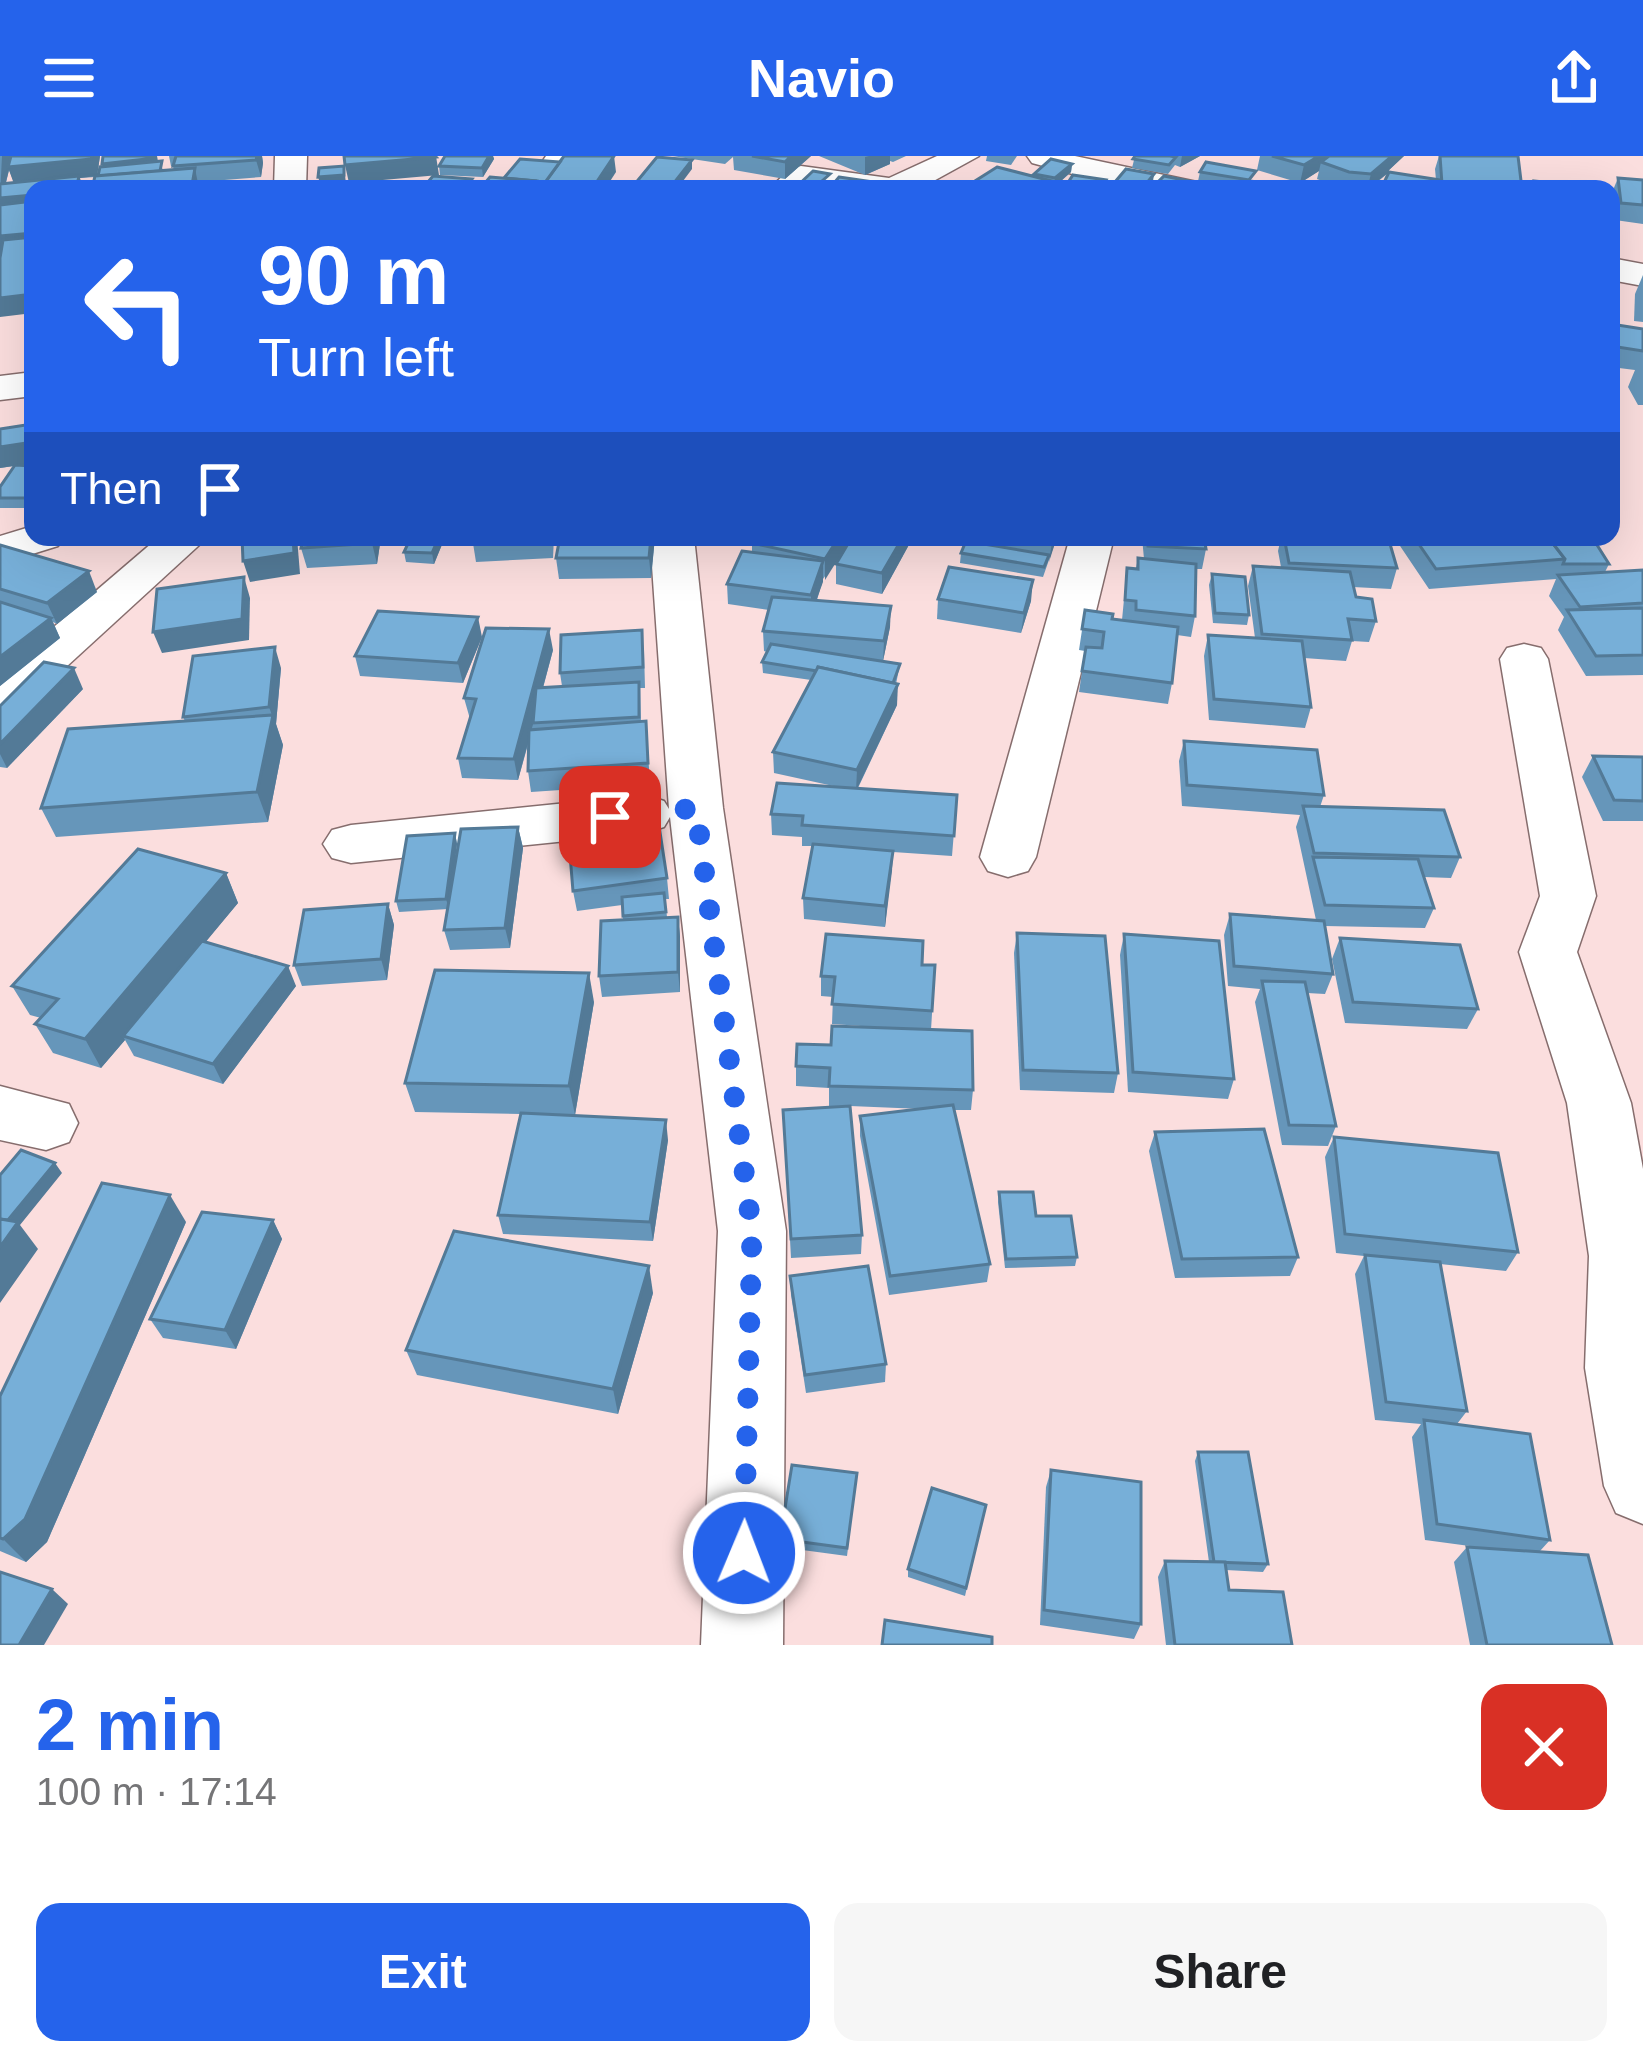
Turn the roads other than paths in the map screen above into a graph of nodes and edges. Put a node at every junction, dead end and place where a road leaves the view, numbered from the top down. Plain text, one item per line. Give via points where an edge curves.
1 (963, 156) edge
2 (1043, 156) edge
3 (796, 180) edge
4 (834, 180) edge
5 (915, 180) edge
6 (1132, 180) edge
7 (177, 546) edge
8 (672, 546) edge
9 (1090, 546) edge
10 (1524, 659) dead end
11 (0, 700) edge
12 (696, 808) junction
13 (351, 844) dead end
14 (1008, 857) dead end
15 (1643, 1486) edge
16 (742, 1645) edge

1 - 5 street
2 - 6 street
3 - 4 street
7 - 11 street
8 - 12 street
9 - 14 street
10 - 15 street via 1568,896 1548,952 1599,1103 1624,1256 1622,1368
12 - 13 street
12 - 16 street via 752,1231

